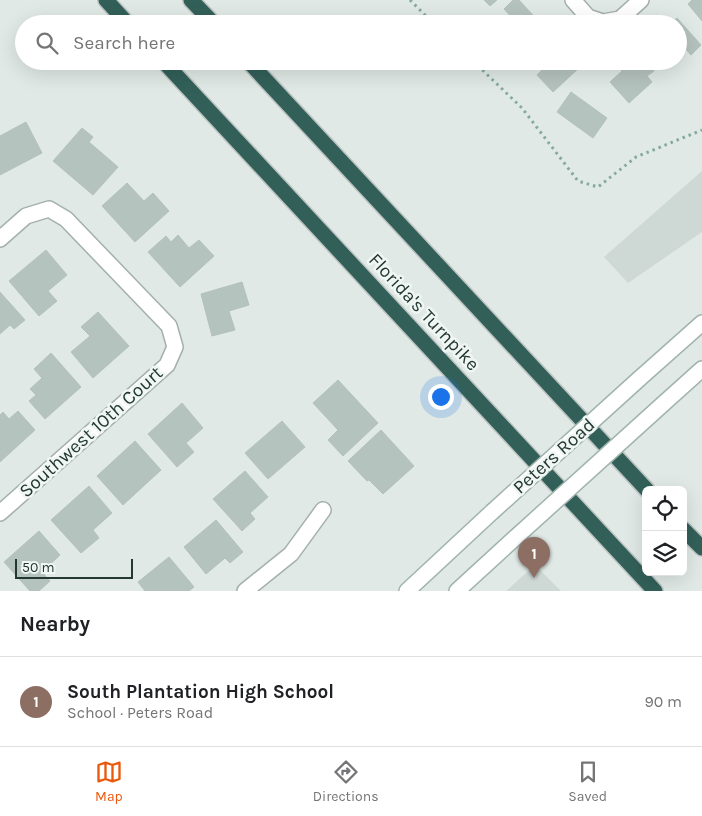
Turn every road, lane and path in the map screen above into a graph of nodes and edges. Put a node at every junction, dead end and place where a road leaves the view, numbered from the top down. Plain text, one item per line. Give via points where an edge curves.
1 (106, 0) edge
2 (192, 0) edge
3 (410, 0) edge
4 (573, 0) edge
5 (641, 0) edge
6 (120, 15) edge
7 (206, 15) edge
8 (425, 15) edge
9 (586, 15) edge
10 (624, 15) edge
11 (171, 70) edge
12 (256, 70) edge
13 (482, 70) edge
14 (702, 130) edge
15 (0, 240) edge
16 (702, 323) edge
17 (702, 369) edge
18 (643, 486) edge
19 (323, 510) dead end
20 (0, 513) edge
21 (687, 533) edge
22 (687, 533) edge
23 (702, 548) edge
24 (702, 553) edge
25 (245, 591) edge
26 (406, 591) edge
27 (457, 591) edge
28 (656, 591) edge

1 - 6 highway
2 - 7 highway
3 - 8 path
4 - 9 main road
5 - 10 main road
11 - 28 highway, Florida's Turnpike
12 - 18 highway
13 - 14 path via 522,108 578,181 598,187 636,157
15 - 20 main road, Southwest 10th Court via 26,216 49,208 66,219 169,326 175,346 168,365
16 - 26 main road, Peters Road, bridge
17 - 27 main road, Peters Road, bridge
19 - 25 main road via 291,554
21 - 23 highway
22 - 24 highway

